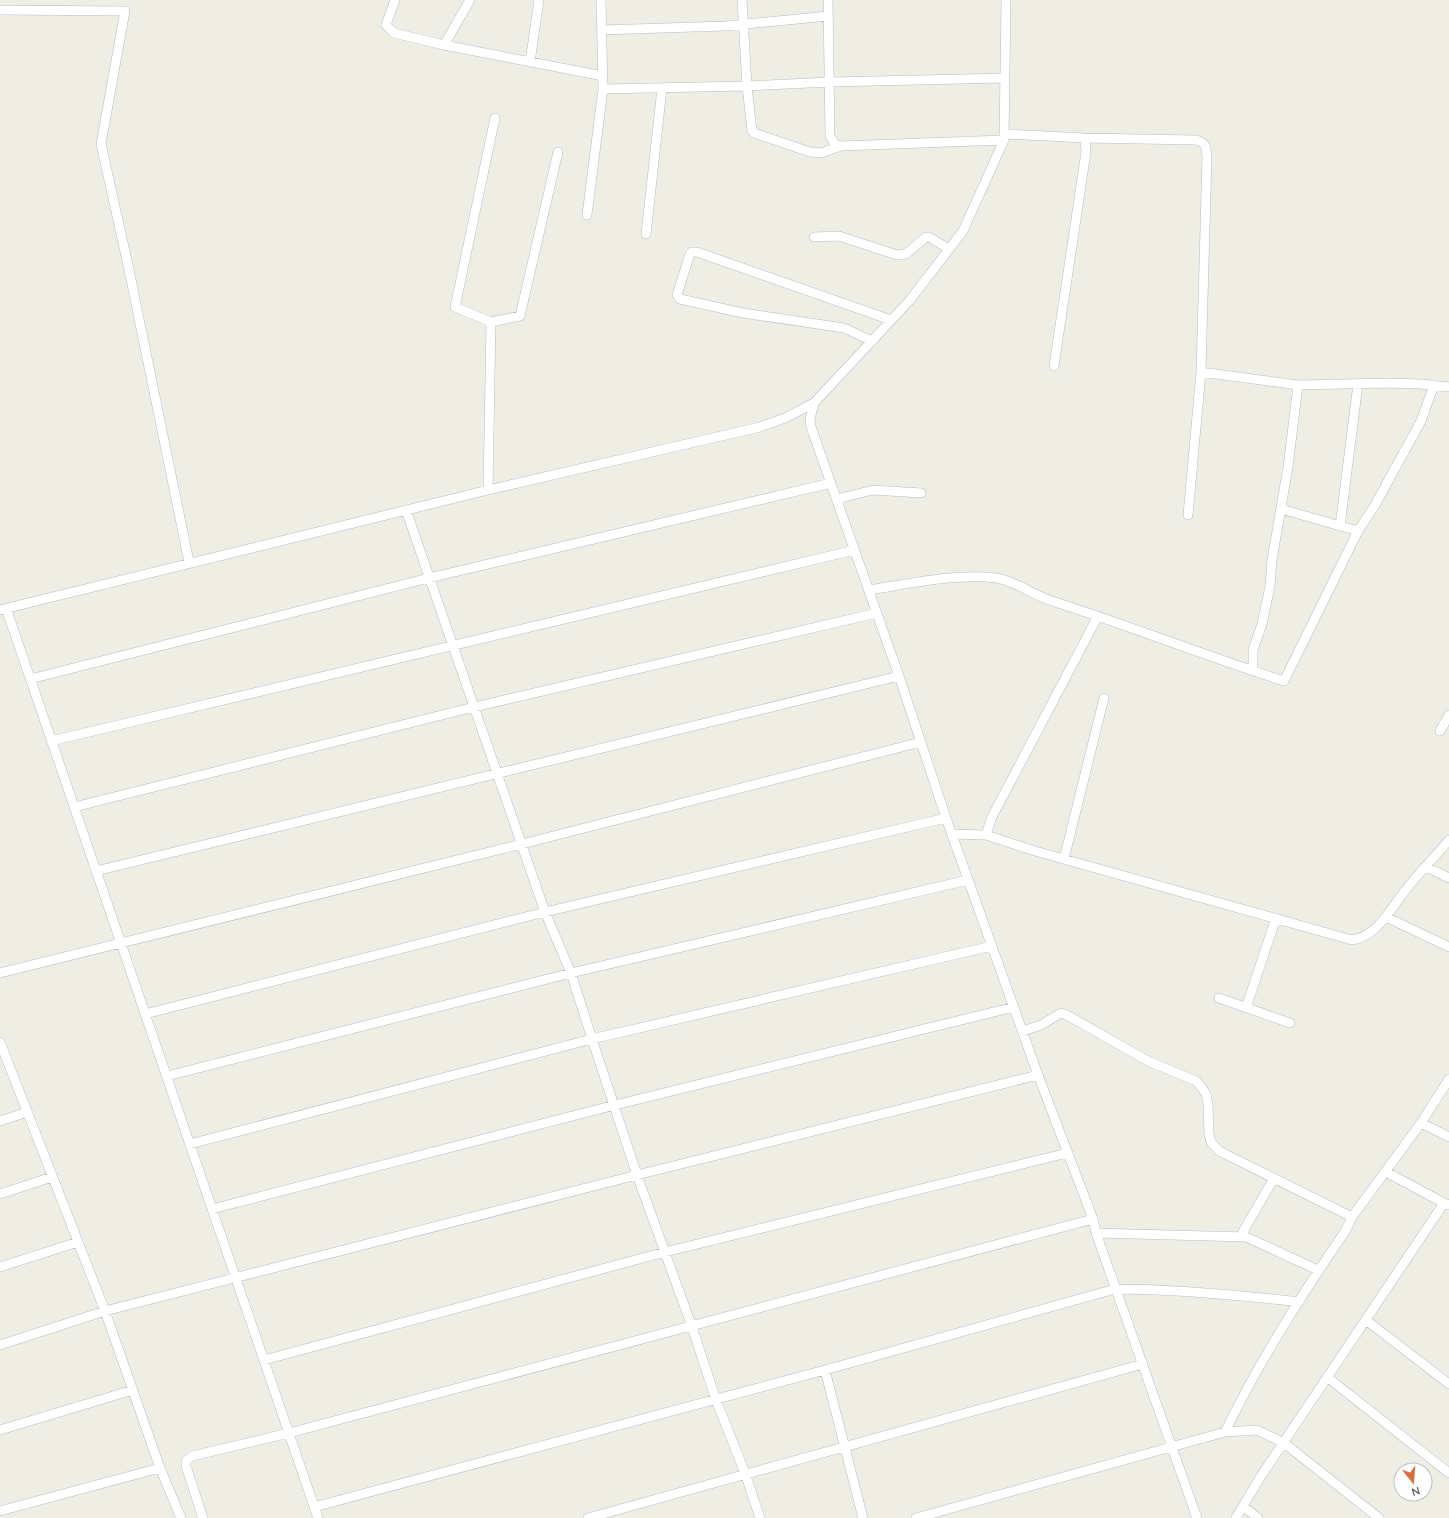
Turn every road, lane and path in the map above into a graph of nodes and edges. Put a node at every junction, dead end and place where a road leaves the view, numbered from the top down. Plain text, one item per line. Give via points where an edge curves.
1 (395, 0) edge
2 (470, 0) edge
3 (539, 0) edge
4 (601, 0) edge
5 (742, 0) edge
6 (828, 0) edge
7 (1006, 0) edge
8 (0, 10) edge
9 (828, 16) junction
10 (744, 24) junction
11 (602, 30) junction
12 (444, 45) junction
13 (530, 62) junction
14 (603, 76) junction
15 (1005, 78) junction
16 (830, 82) junction
17 (747, 86) junction
18 (662, 88) junction
19 (604, 90) junction
20 (495, 118) dead end
21 (1004, 137) junction
22 (1085, 138) junction
23 (841, 146) junction
24 (558, 152) dead end
25 (587, 215) dead end
26 (646, 234) dead end
27 (814, 237) dead end
28 (949, 249) junction
29 (891, 320) junction
30 (491, 322) junction
31 (872, 341) junction
32 (1054, 366) dead end
33 (1201, 372) junction
34 (1358, 384) junction
35 (1298, 385) junction
36 (1434, 385) junction
37 (1449, 387) edge
38 (814, 403) junction
39 (831, 483) junction
40 (488, 490) junction
41 (922, 493) dead end
42 (837, 499) junction
43 (1281, 509) junction
44 (406, 510) junction
45 (1188, 515) dead end
46 (1340, 526) junction
47 (1358, 531) junction
48 (855, 550) junction
49 (189, 562) junction
50 (429, 578) junction
51 (869, 590) junction
52 (3, 609) edge
53 (877, 613) junction
54 (1098, 616) junction
55 (452, 645) junction
56 (1253, 671) junction
57 (899, 676) junction
58 (30, 679) junction
59 (1104, 698) dead end
60 (474, 707) junction
61 (1449, 714) edge
62 (1440, 731) dead end
63 (51, 741) junction
64 (921, 742) junction
65 (498, 773) junction
66 (74, 807) junction
67 (946, 818) junction
68 (952, 834) junction
69 (986, 835) junction
70 (1449, 840) edge
71 (522, 844) junction
72 (1064, 859) junction
73 (1426, 867) junction
74 (96, 871) junction
75 (1449, 878) edge
76 (968, 880) junction
77 (545, 912) junction
78 (1386, 917) junction
79 (1276, 918) junction
80 (120, 942) junction
81 (992, 946) junction
82 (1449, 947) edge
83 (0, 973) edge
84 (572, 973) junction
85 (1219, 998) dead end
86 (1014, 1007) junction
87 (1246, 1008) junction
88 (145, 1014) junction
89 (1290, 1023) dead end
90 (1023, 1031) junction
91 (592, 1039) junction
92 (1, 1045) edge
93 (1038, 1075) junction
94 (167, 1076) junction
95 (1449, 1079) edge
96 (615, 1105) junction
97 (27, 1112) junction
98 (0, 1121) edge
99 (1421, 1123) junction
100 (1449, 1137) edge
101 (190, 1144) junction
102 (1067, 1153) junction
103 (1386, 1172) junction
104 (637, 1174) junction
105 (52, 1177) junction
106 (1274, 1178) junction
107 (0, 1194) edge
108 (1446, 1204) edge
109 (212, 1209) junction
110 (1352, 1217) junction
111 (1093, 1219) junction
112 (1096, 1234) junction
113 (1240, 1237) junction
114 (78, 1242) junction
115 (665, 1252) junction
116 (0, 1267) edge
117 (1318, 1270) junction
118 (236, 1278) junction
119 (1115, 1289) junction
120 (1298, 1302) junction
121 (104, 1311) junction
122 (1366, 1320) junction
123 (692, 1327) junction
124 (0, 1345) edge
125 (264, 1360) junction
126 (1143, 1364) junction
127 (825, 1370) junction
128 (1327, 1377) junction
129 (1449, 1384) edge
130 (133, 1390) junction
131 (716, 1400) junction
132 (0, 1430) edge
133 (1225, 1432) junction
134 (289, 1433) junction
135 (1284, 1443) junction
136 (1171, 1446) junction
137 (844, 1447) junction
138 (160, 1468) junction
139 (745, 1473) junction
140 (1449, 1473) edge
141 (1243, 1506) junction
142 (314, 1507) junction
143 (0, 1511) edge
144 (181, 1518) edge
145 (203, 1518) edge
146 (318, 1518) edge
147 (588, 1518) edge
148 (760, 1518) edge
149 (863, 1518) edge
150 (916, 1518) edge
151 (1197, 1518) edge
152 (1236, 1518) edge
153 (1258, 1518) edge
154 (1378, 1518) edge

1 - 12 street via 386,25 390,30
2 - 12 street
3 - 13 street
4 - 11 street
5 - 10 street
6 - 9 street
7 - 15 street
8 - 49 street via 125,10 101,144
9 - 10 street
9 - 16 street
10 - 11 street
10 - 17 street
11 - 14 street
12 - 13 street
13 - 14 street
14 - 19 street
15 - 16 street
15 - 21 street
16 - 17 street
16 - 23 street via 830,136 835,144
17 - 18 street
17 - 23 street via 751,128 754,133 810,152 821,153
18 - 19 street
18 - 26 street
19 - 25 street
20 - 30 street via 456,307
21 - 22 street
21 - 23 street
21 - 28 street via 963,231
22 - 32 street via 1086,152
22 - 33 street via 1195,140 1201,141 1206,147
24 - 30 street via 520,316
27 - 28 street via 839,236 897,256 906,254 926,237
28 - 29 street via 910,300
29 - 31 street
29 - 31 street via 697,252 690,254 677,295 680,299 742,312 844,328
30 - 40 street
31 - 38 street
33 - 35 street
33 - 45 street
34 - 35 street
34 - 36 street
34 - 46 street
35 - 43 street
36 - 37 street
36 - 47 street via 1422,421
38 - 39 street via 811,427
38 - 40 street via 760,427
39 - 42 street
39 - 50 street
40 - 44 street
41 - 42 street via 873,490
42 - 48 street
43 - 46 street
43 - 56 street via 1262,624 1254,650
44 - 49 street
44 - 50 street
46 - 47 street
47 - 56 street via 1284,682
48 - 51 street
48 - 55 street
49 - 52 street
50 - 55 street
50 - 58 street
51 - 53 street
51 - 54 street via 967,577 994,578
52 - 58 street
53 - 57 street
53 - 60 street
54 - 56 street
54 - 69 street via 992,817
55 - 60 street
55 - 63 street
57 - 64 street
57 - 65 street
58 - 63 street
59 - 72 street
60 - 65 street
60 - 66 street
61 - 62 street
63 - 66 street
64 - 67 street
64 - 71 street
65 - 71 street
65 - 74 street
66 - 74 street
67 - 68 street
67 - 77 street
68 - 69 street
68 - 76 street
69 - 72 street
70 - 73 street
71 - 77 street
71 - 80 street
72 - 79 street
73 - 75 street
73 - 78 street via 1405,890
74 - 80 street
76 - 81 street
76 - 84 street
77 - 84 street
77 - 88 street
78 - 79 street via 1369,934 1352,940
78 - 82 street
79 - 87 street
80 - 83 street
80 - 88 street
81 - 86 street
81 - 91 street
84 - 91 street
84 - 94 street
85 - 87 street
86 - 90 street
86 - 96 street
87 - 89 street
88 - 94 street
90 - 93 street
90 - 106 street via 1061,1013 1065,1014 1148,1061 1196,1081 1206,1094 1209,1134 1214,1147
91 - 96 street
91 - 101 street
92 - 97 street
93 - 102 street
93 - 104 street
94 - 101 street
95 - 99 street
96 - 104 street
96 - 109 street
97 - 98 street
97 - 105 street
99 - 100 street
99 - 103 street
101 - 109 street
102 - 111 street
102 - 115 street
103 - 108 street
103 - 110 street
104 - 115 street
104 - 118 street
105 - 107 street
105 - 114 street
106 - 110 street
106 - 113 street
108 - 122 street
109 - 118 street
110 - 117 street
111 - 112 street
111 - 123 street
112 - 113 street
112 - 119 street
113 - 117 street via 1246,1237
114 - 116 street
114 - 121 street
115 - 123 street
115 - 125 street
117 - 120 street
118 - 121 street
118 - 125 street
119 - 120 street via 1231,1295
119 - 126 street
119 - 127 street
120 - 133 street via 1240,1400
121 - 124 street
121 - 130 street
122 - 128 street
122 - 129 street
123 - 131 street
123 - 134 street
125 - 134 street
126 - 136 street
126 - 137 street
127 - 131 street
127 - 137 street
128 - 135 street
128 - 140 street
130 - 132 street
130 - 138 street
131 - 139 street
131 - 142 street
133 - 135 street via 1257,1430
133 - 136 street
134 - 142 street
134 - 145 street via 188,1458 185,1463
135 - 141 street
135 - 154 street
136 - 150 street
136 - 151 street
137 - 139 street
137 - 149 street
138 - 143 street
138 - 144 street
139 - 147 street
139 - 148 street
141 - 152 street
141 - 153 street
142 - 146 street

